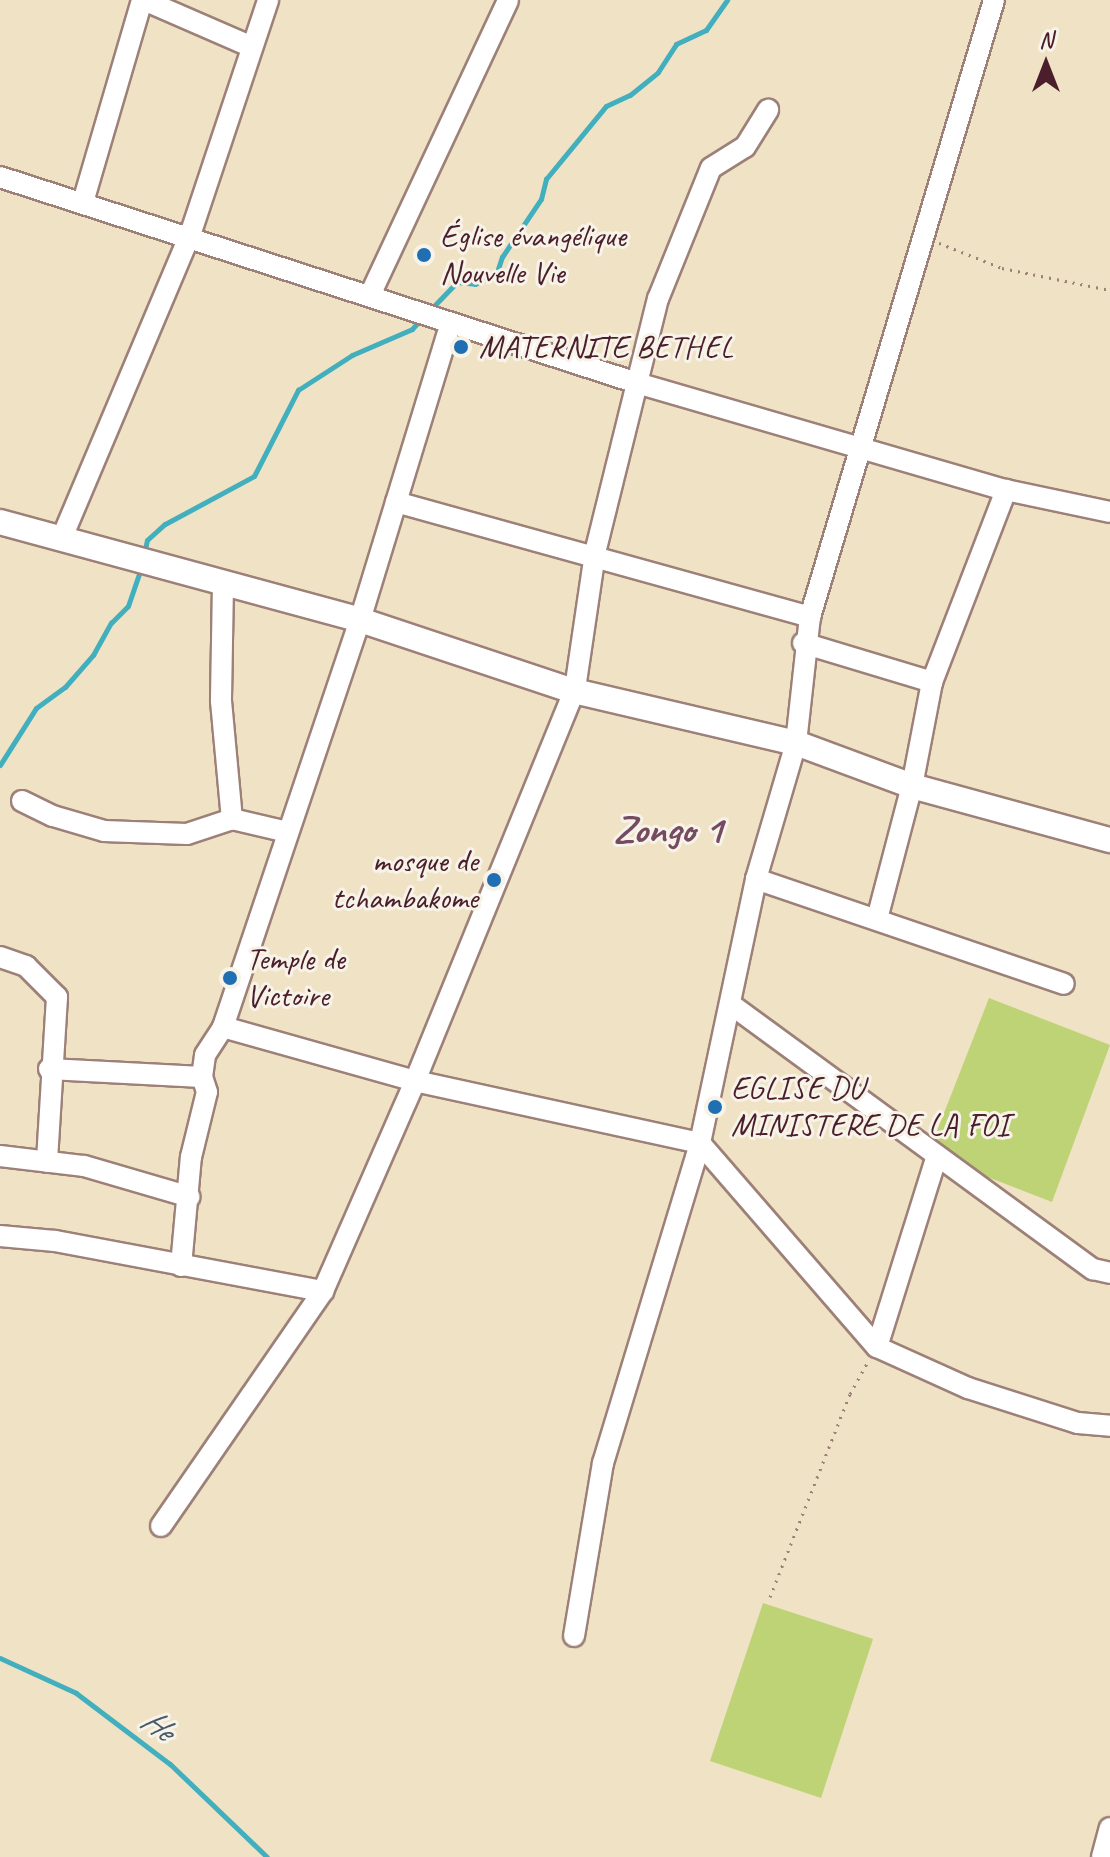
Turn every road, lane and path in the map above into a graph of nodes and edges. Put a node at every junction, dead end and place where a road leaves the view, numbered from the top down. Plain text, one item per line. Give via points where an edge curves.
1 (143, 0) edge
2 (268, 0) edge
3 (508, 0) edge
4 (994, 0) edge
5 (250, 46) junction
6 (768, 110) dead end
7 (0, 177) edge
8 (83, 202) junction
9 (190, 235) junction
10 (924, 238) junction
11 (1110, 290) edge
12 (371, 293) junction
13 (450, 326) junction
14 (640, 384) junction
15 (865, 446) junction
16 (1006, 490) junction
17 (396, 502) junction
18 (1110, 512) edge
19 (0, 522) edge
20 (61, 540) junction
21 (595, 553) junction
22 (223, 584) junction
23 (810, 617) junction
24 (360, 620) junction
25 (803, 643) junction
26 (932, 682) junction
27 (574, 690) junction
28 (796, 743) junction
29 (912, 786) junction
30 (22, 801) dead end
31 (232, 819) junction
32 (288, 832) junction
33 (1110, 840) edge
34 (756, 879) junction
35 (877, 919) junction
36 (0, 957) edge
37 (1064, 984) dead end
38 (733, 1006) junction
39 (223, 1027) junction
40 (49, 1069) junction
41 (202, 1077) junction
42 (415, 1081) junction
43 (700, 1143) junction
44 (0, 1156) edge
45 (937, 1156) junction
46 (47, 1162) junction
47 (190, 1197) junction
48 (0, 1236) edge
49 (181, 1266) junction
50 (1110, 1273) edge
51 (323, 1291) junction
52 (877, 1347) junction
53 (1110, 1426) edge
54 (161, 1526) dead end
55 (770, 1597) dead end
56 (574, 1636) dead end
57 (1110, 1828) edge
58 (1102, 1857) edge

1 - 5 street
1 - 8 street
2 - 5 street
3 - 12 street
4 - 10 street
5 - 9 street
6 - 14 street via 745,147 711,168 658,299
7 - 8 street
8 - 9 street
9 - 12 street
9 - 20 street
10 - 11 path via 1002,268
10 - 15 street
12 - 13 street
13 - 14 street
13 - 17 street
14 - 15 street
14 - 21 street
15 - 16 street
15 - 23 street
16 - 18 street
16 - 26 street
17 - 21 street
17 - 24 street
19 - 20 street
20 - 22 street
21 - 23 street
21 - 27 street
22 - 24 street
22 - 31 street via 221,701
23 - 25 street
24 - 27 street
24 - 32 street
25 - 26 street
25 - 28 street
26 - 29 street
27 - 28 street
27 - 42 street
28 - 29 street
28 - 34 street
29 - 33 street
29 - 35 street
30 - 31 street via 104,831 187,834
31 - 32 street
32 - 39 street
34 - 35 street
34 - 38 street
35 - 37 street
36 - 40 street via 26,966 57,997
38 - 43 street
38 - 45 street
39 - 41 street via 205,1055
39 - 42 street
40 - 41 street
40 - 46 street
41 - 47 street via 207,1092 191,1157
42 - 43 street
42 - 51 street
43 - 52 street
43 - 56 street via 603,1463
44 - 46 street
45 - 50 street via 1093,1269
45 - 52 street
46 - 47 street via 84,1166
47 - 49 street
48 - 49 street
49 - 51 street
51 - 54 street
52 - 53 street via 968,1388 1078,1423
52 - 55 path via 850,1394
57 - 58 street

